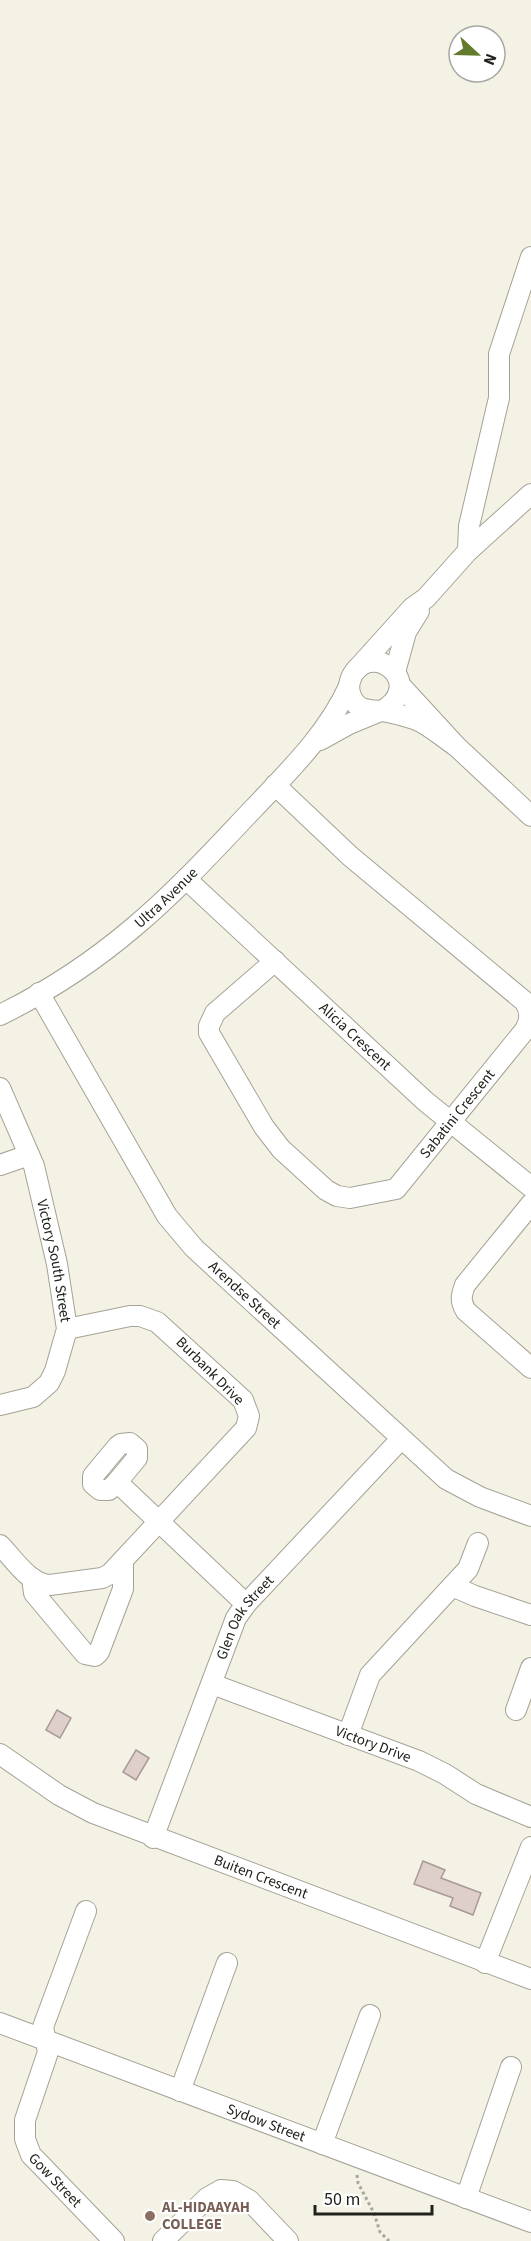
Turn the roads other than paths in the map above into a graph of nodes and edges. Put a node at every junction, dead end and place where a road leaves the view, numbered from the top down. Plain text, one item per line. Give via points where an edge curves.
1 (531, 257) edge
2 (531, 494) edge
3 (468, 551) junction
4 (426, 598) junction
5 (358, 668) junction
6 (397, 678) junction
7 (349, 686) junction
8 (380, 712) junction
9 (456, 746) junction
10 (306, 751) junction
11 (275, 785) junction
12 (531, 816) edge
13 (186, 879) junction
14 (275, 962) junction
15 (524, 992) edge
16 (39, 993) junction
17 (0, 1015) edge
18 (0, 1088) edge
19 (451, 1123) junction
20 (29, 1155) junction
21 (0, 1165) edge
22 (531, 1187) edge
23 (531, 1204) edge
24 (68, 1329) junction
25 (531, 1368) edge
26 (0, 1405) edge
27 (401, 1439) junction
28 (117, 1482) dead end
29 (531, 1516) edge
30 (159, 1522) junction
31 (478, 1543) dead end
32 (0, 1545) edge
33 (123, 1561) junction
34 (32, 1578) junction
35 (452, 1586) junction
36 (246, 1604) junction
37 (531, 1615) edge
38 (531, 1668) edge
39 (212, 1684) junction
40 (516, 1710) dead end
41 (348, 1735) junction
42 (0, 1754) edge
43 (531, 1817) edge
44 (153, 1838) junction
45 (531, 1847) edge
46 (86, 1911) dead end
47 (227, 1963) dead end
48 (485, 1963) junction
49 (531, 1979) edge
50 (370, 2015) dead end
51 (0, 2023) edge
52 (46, 2040) junction
53 (511, 2067) dead end
54 (180, 2091) junction
55 (322, 2144) junction
56 (466, 2198) junction
57 (531, 2222) edge
58 (114, 2241) edge
59 (163, 2241) edge
60 (288, 2241) edge

1 - 3 street via 499,354 499,398 469,526
2 - 3 street
3 - 4 street
4 - 5 street via 396,624
4 - 6 street via 406,632
5 - 6 street via 377,662 387,665
5 - 7 street
6 - 8 street via 398,696
6 - 9 street
7 - 8 street via 358,706
7 - 10 street, Ultra Avenue via 339,709
8 - 9 street via 421,722
8 - 10 street, Ultra Avenue via 330,733
9 - 12 street
10 - 11 street, Ultra Avenue
11 - 13 street, Ultra Avenue
11 - 15 street, Sabatini Crescent via 350,856
13 - 14 street, Alicia Crescent
13 - 16 street, Ultra Avenue via 116,942
14 - 19 street, Alicia Crescent
14 - 19 street, Sabatini Crescent via 215,1013 208,1026 264,1127 289,1157 337,1196 390,1192
15 - 19 street, Sabatini Crescent via 530,1010 528,1026
16 - 17 street, Ultra Avenue
16 - 27 street, Arendse Street via 167,1216 182,1235
18 - 20 street, Victory South Street
19 - 22 street, Alicia Crescent
20 - 21 street
20 - 24 street, Victory South Street via 57,1264
23 - 25 street via 465,1285 461,1296 466,1311
24 - 26 street, Victory South Street via 49,1383 33,1396
24 - 30 street, Burbank Drive via 130,1316 149,1318 165,1327 246,1404 248,1422 243,1433
27 - 29 street, Arendse Street via 446,1479
27 - 36 street, Glen Oak Street
28 - 30 street
30 - 33 street, Burbank Drive
30 - 36 street
31 - 35 street via 468,1569
32 - 34 street
33 - 34 street, Burbank Drive via 102,1578 50,1585
33 - 34 street via 123,1589 94,1656 86,1654 34,1593
35 - 37 street
35 - 41 street via 369,1675
36 - 39 street, Glen Oak Street via 236,1618
38 - 40 street
39 - 41 street, Victory Drive
39 - 44 street, Glen Oak Street
41 - 43 street, Victory Drive via 419,1761 476,1794
42 - 44 street, Buiten Crescent via 59,1796
44 - 48 street, Buiten Crescent
45 - 48 street
46 - 52 street, Gow Street via 43,2027
47 - 54 street
48 - 49 street, Buiten Crescent
50 - 55 street
51 - 52 street, Sydow Street
52 - 54 street, Sydow Street
52 - 58 street, Gow Street via 48,2052 25,2120 24,2139 37,2161
53 - 56 street
54 - 55 street, Sydow Street
55 - 56 street, Sydow Street
56 - 57 street, Sydow Street
59 - 60 street via 221,2190 233,2191 249,2200

